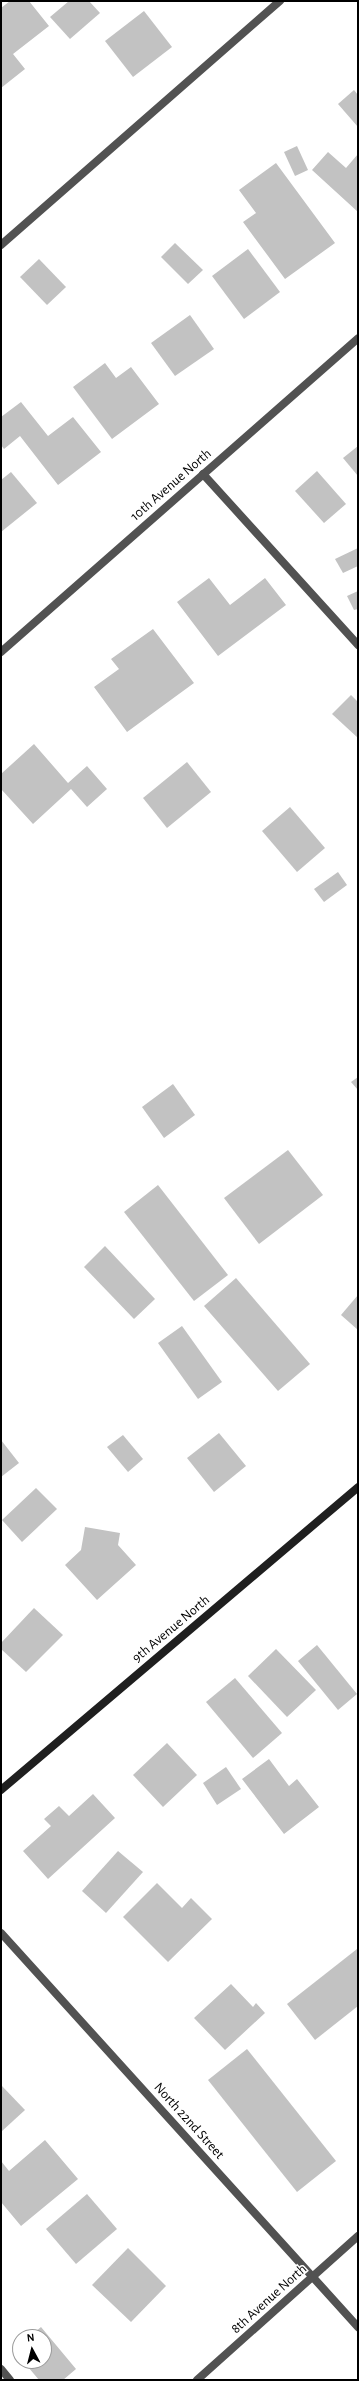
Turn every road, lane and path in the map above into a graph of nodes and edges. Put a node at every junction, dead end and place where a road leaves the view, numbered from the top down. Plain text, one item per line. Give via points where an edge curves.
1 (280, 1) edge
2 (1, 245) edge
3 (358, 338) edge
4 (203, 474) junction
5 (358, 645) edge
6 (1, 652) edge
7 (358, 1487) edge
8 (1, 1790) edge
9 (1, 1933) edge
10 (358, 2236) edge
11 (313, 2277) junction
12 (358, 2327) edge
13 (1, 2369) edge
14 (10, 2380) edge
15 (197, 2380) edge

1 - 2 street
3 - 4 street, 10th Avenue North
4 - 5 street
4 - 6 street, 10th Avenue North
7 - 8 street, 9th Avenue North
9 - 11 street, North 22nd Street
10 - 11 street, 8th Avenue North
11 - 12 street, North 22nd Street
11 - 15 street, 8th Avenue North
13 - 14 street

